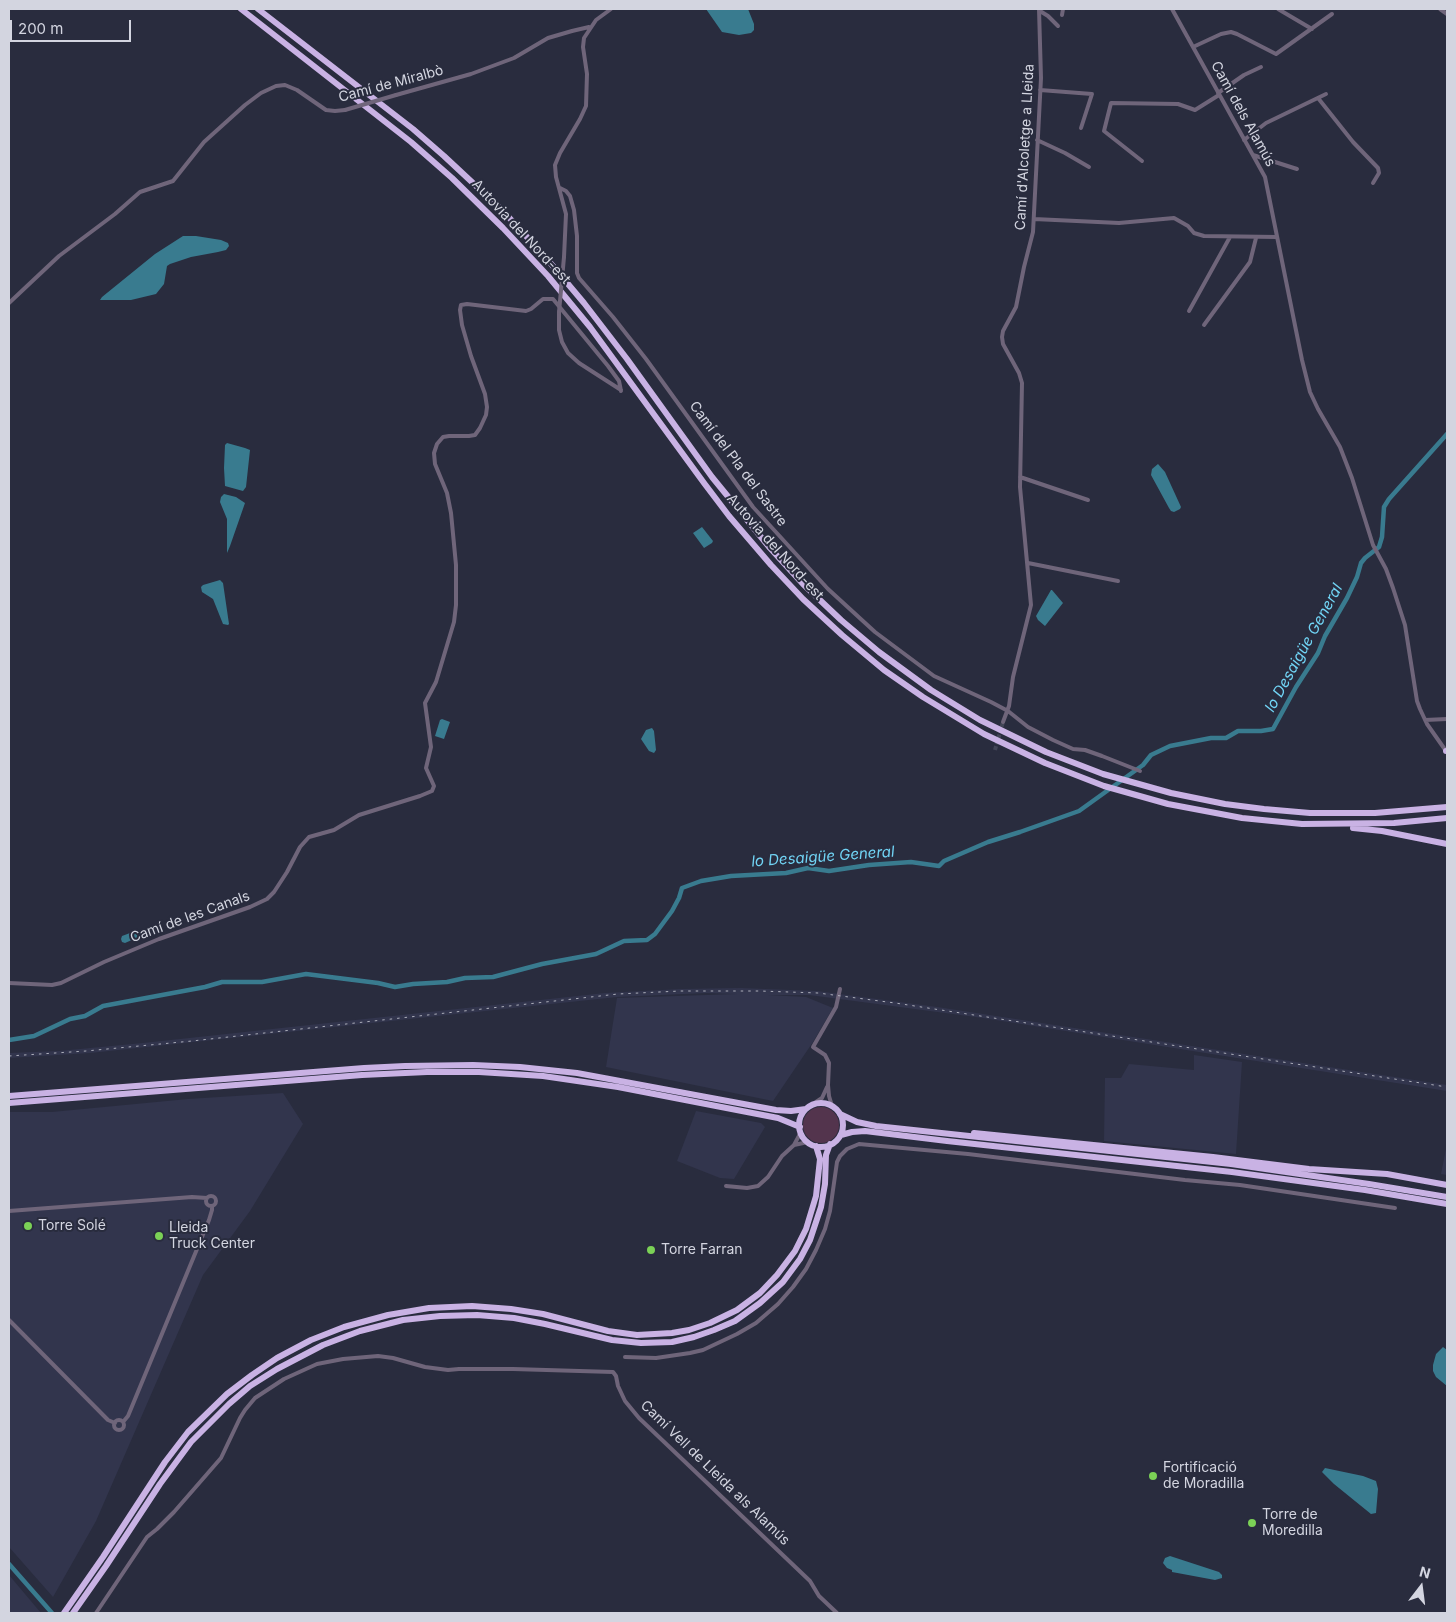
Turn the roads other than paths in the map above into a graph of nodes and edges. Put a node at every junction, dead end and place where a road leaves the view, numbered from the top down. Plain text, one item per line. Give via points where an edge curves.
1 (236, 9) edge
2 (240, 9) edge
3 (258, 9) edge
4 (611, 9) edge
5 (1063, 9) edge
6 (1172, 9) edge
7 (1278, 9) edge
8 (1440, 9) edge
9 (1039, 10) edge
10 (1332, 14) dead end
11 (1447, 14) edge
12 (1062, 15) dead end
13 (1058, 26) dead end
14 (590, 27) junction
15 (1312, 29) junction
16 (287, 45) junction
17 (1193, 47) junction
18 (1261, 67) dead end
19 (1040, 90) junction
20 (1218, 94) junction
21 (1326, 94) dead end
22 (1318, 98) junction
23 (1081, 128) dead end
24 (1037, 140) junction
25 (1244, 140) junction
26 (1253, 155) junction
27 (1142, 161) dead end
28 (1089, 167) dead end
29 (1297, 169) dead end
30 (1373, 183) dead end
31 (560, 188) junction
32 (1034, 219) junction
33 (1230, 237) junction
34 (1277, 237) junction
35 (1256, 238) junction
36 (9, 303) edge
37 (1189, 312) dead end
38 (1204, 325) dead end
39 (1020, 477) junction
40 (1088, 500) dead end
41 (1028, 563) junction
42 (1118, 581) dead end
43 (1008, 712) junction
44 (1447, 719) edge
45 (1425, 720) junction
46 (1003, 722) tunnel mouth
47 (1447, 751) edge
48 (1140, 771) dead end
49 (1447, 805) edge
50 (1447, 818) edge
51 (1330, 825) junction
52 (1447, 844) edge
53 (9, 983) edge
54 (840, 989) dead end
55 (828, 1085) junction
56 (9, 1096) edge
57 (9, 1103) edge
58 (813, 1104) junction
59 (832, 1106) junction
60 (806, 1109) junction
61 (840, 1114) junction
62 (900, 1129) junction
63 (800, 1130) junction
64 (841, 1135) junction
65 (808, 1142) junction
66 (830, 1144) junction
67 (794, 1145) junction
68 (816, 1146) junction
69 (1447, 1185) edge
70 (726, 1186) dead end
71 (1447, 1197) edge
72 (207, 1198) junction
73 (1447, 1204) edge
74 (212, 1206) junction
75 (1395, 1208) dead end
76 (9, 1211) edge
77 (9, 1320) edge
78 (625, 1357) dead end
79 (123, 1422) junction
80 (114, 1424) junction
81 (64, 1613) edge
82 (73, 1613) edge
83 (96, 1613) edge
84 (837, 1613) edge

1 - 16 highway
2 - 16 highway, Autovia del Nord-est
3 - 49 highway, Autovia del Nord-est via 413,129 460,170 572,287 743,516 790,570 841,620 895,664 963,710 1039,749 1116,778 1187,797 1285,811 1352,814 1363,810
4 - 14 street, Camí de Miralbò
5 - 12 street
6 - 17 street, Camí dels Alamús
7 - 15 street
8 - 11 street
9 - 13 street
9 - 19 street, Camí d'Alcoletge a Lleida
10 - 15 street
14 - 31 street via 583,44 587,74 586,106 556,163 555,174
14 - 36 street, Camí de Miralbò, bridge via 548,38 520,55 484,69 345,110 326,110 285,85 261,93 204,142 173,181 140,192 59,256
15 - 17 street via 1276,54 1230,32
16 - 51 highway, Autovia del Nord-est via 423,153 526,252 602,343 729,516 788,584 870,659 965,724 1039,760 1104,786 1168,804 1242,818
17 - 20 street, Camí dels Alamús
18 - 20 street
19 - 23 street via 1092,94
19 - 24 street, Camí d'Alcoletge a Lleida
20 - 25 street, Camí dels Alamús
20 - 27 street via 1195,110 1178,104 1111,103 1104,131
21 - 22 street
22 - 25 street via 1266,123
22 - 30 street via 1378,168 1379,173
24 - 28 street
24 - 32 street, Camí d'Alcoletge a Lleida
25 - 26 street, Camí dels Alamús
26 - 29 street
26 - 34 street, Camí dels Alamús via 1266,181
31 - 43 street, Camí del Pla del Sastre via 570,196 574,210 578,278 636,345 742,494 773,531 843,604 886,641 934,676
31 - 53 street, Camí de les Canals, bridge via 566,214 564,257 559,312 562,342 578,363 621,390 612,371 553,299 542,299 526,311 463,304 460,308 462,325 487,407 476,434 445,437 438,442 434,452 451,513 456,608 436,682 425,703 431,747 426,768 433,784 432,791 359,815 334,830 308,836 274,892 250,907 159,939 58,984
32 - 33 street via 1126,223 1174,218 1194,233
32 - 39 street, Camí d'Alcoletge a Lleida via 1018,301 1002,335 1003,344 1020,373 1022,383
33 - 35 street
33 - 37 street
34 - 35 street
34 - 45 street, Camí dels Alamús via 1310,392 1342,452 1374,547 1389,575 1404,619 1418,701
35 - 38 street via 1250,262
39 - 40 street
39 - 41 street, Camí d'Alcoletge a Lleida
41 - 42 street
41 - 43 street, Camí d'Alcoletge a Lleida via 1031,605 1015,666
43 - 46 street, Camí d'Alcoletge a Lleida
43 - 48 street, Camí del Pla del Sastre via 1024,725 1073,749
44 - 45 street
45 - 47 street, Camí dels Alamús
50 - 51 highway, Autovia del Nord-est
51 - 52 highway
54 - 55 street via 834,1012 813,1047 828,1060
55 - 58 street via 823,1097
55 - 59 street
56 - 60 highway via 364,1068 474,1065 577,1073 776,1110
57 - 63 highway via 371,1075 479,1072 543,1076 618,1087 776,1117
58 - 59 highway
58 - 60 highway
59 - 61 highway
60 - 63 highway via 801,1116
61 - 62 highway via 862,1123
61 - 64 highway
62 - 69 highway via 1023,1137 1310,1169 1374,1172
62 - 71 highway via 1231,1164
63 - 65 highway
63 - 67 street
64 - 66 highway
64 - 73 highway via 865,1131 1232,1172
65 - 67 street
65 - 68 highway
66 - 68 highway
66 - 82 highway via 821,1208 800,1259 760,1303 714,1330 678,1341 641,1344 508,1317 440,1316 403,1320 360,1331 323,1344 277,1368 228,1404 191,1442
67 - 70 street via 758,1186
68 - 81 highway via 820,1166 816,1196 795,1251 760,1293 737,1310 710,1323 672,1333 637,1335 511,1309 472,1306 429,1308 344,1327 277,1358 222,1399 176,1447
72 - 74 street via 207,1203
72 - 74 street via 215,1198
72 - 76 street
74 - 79 street via 209,1220
75 - 78 street via 1240,1185 859,1144 847,1148 840,1156 825,1229 806,1269 778,1304 756,1323 703,1350 656,1358
77 - 80 street
79 - 80 street via 118,1420
79 - 80 street via 121,1430
83 - 84 street, Camí Vell de Lleida als Alamús via 146,1537 174,1512 221,1458 240,1418 255,1398 289,1376 317,1364 378,1356 448,1370 612,1372 625,1401 639,1418 810,1581 819,1596

